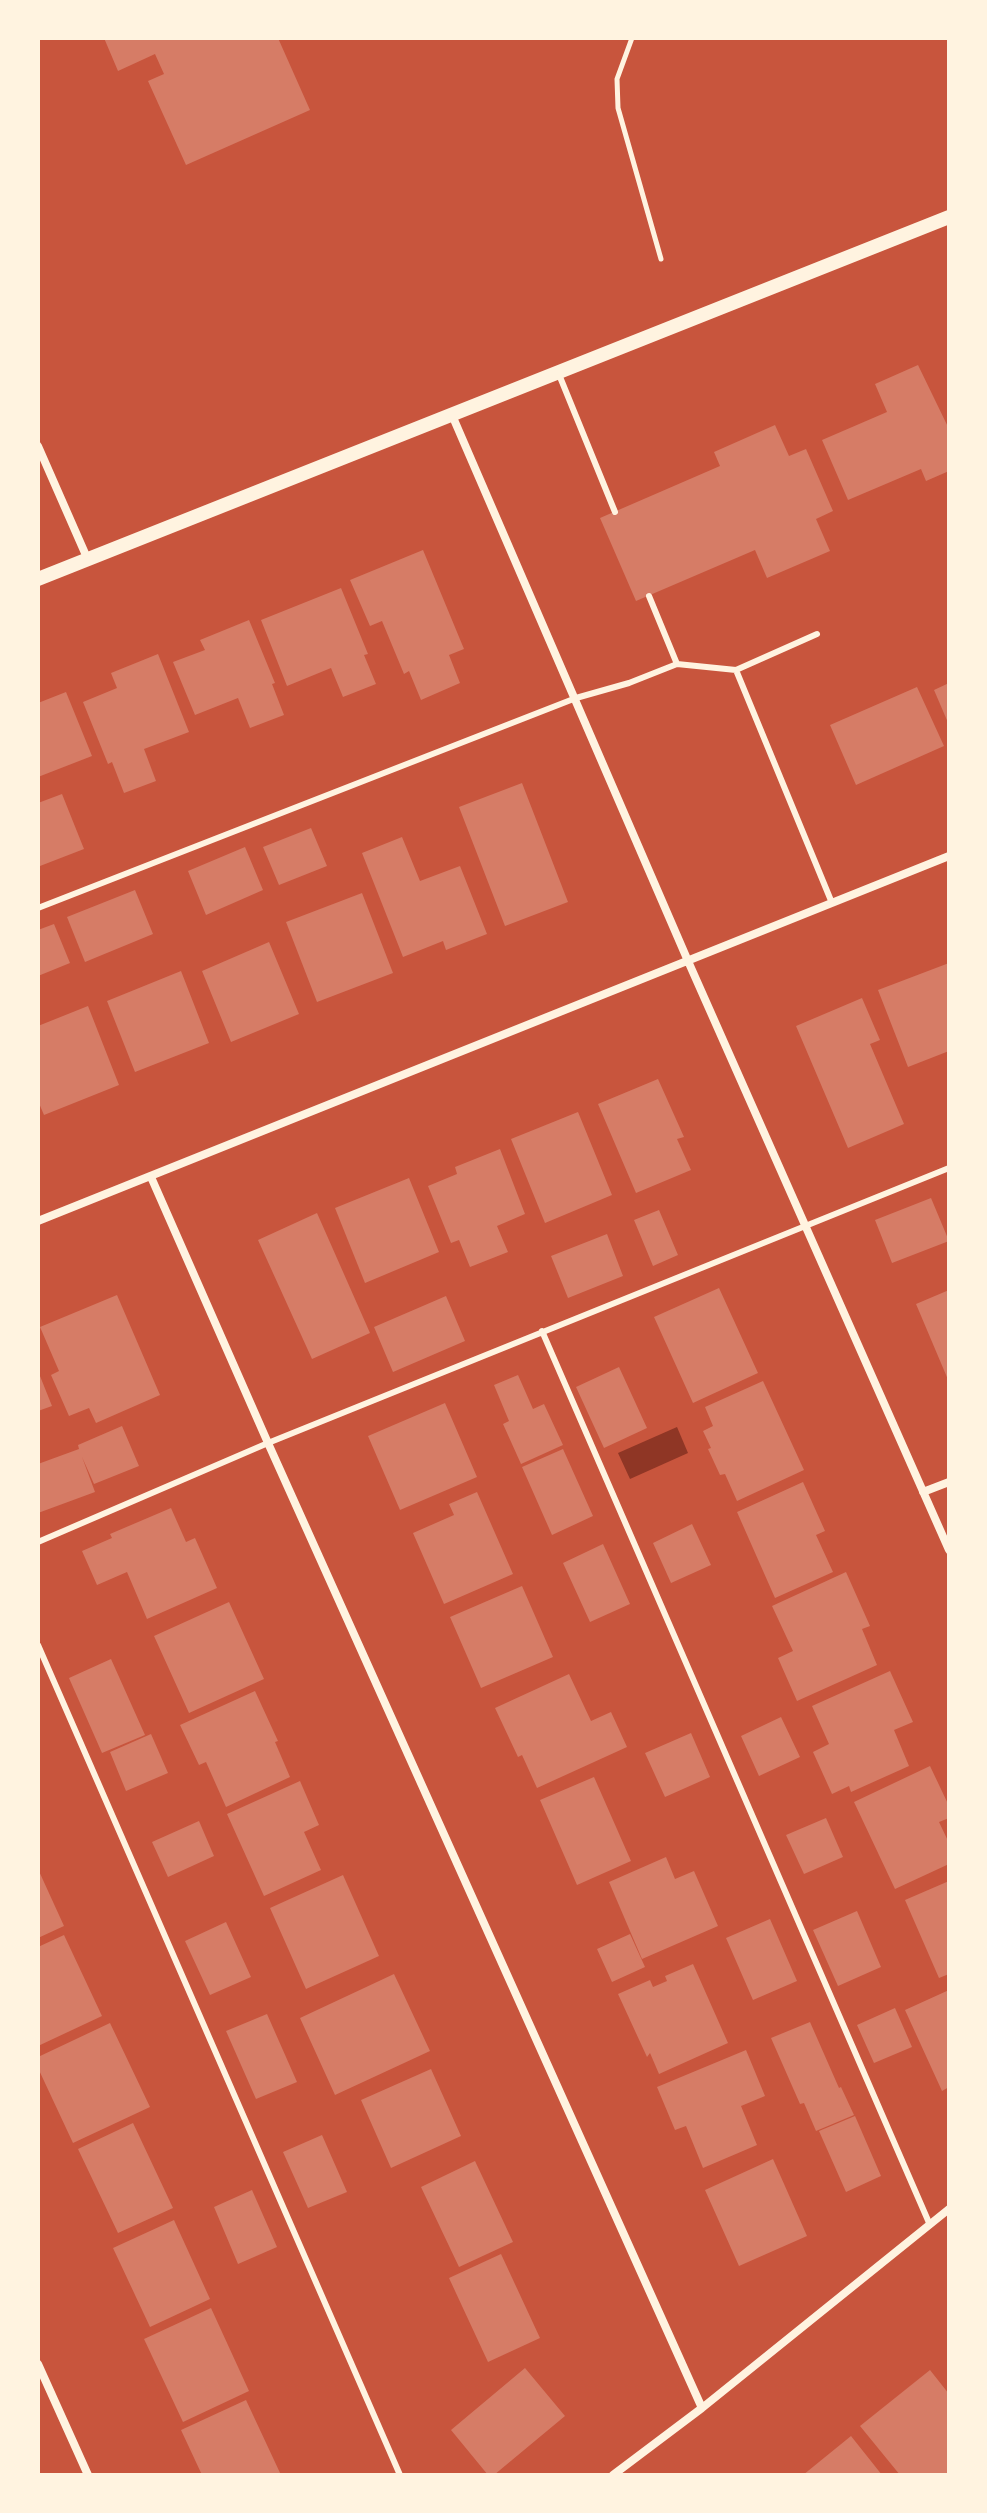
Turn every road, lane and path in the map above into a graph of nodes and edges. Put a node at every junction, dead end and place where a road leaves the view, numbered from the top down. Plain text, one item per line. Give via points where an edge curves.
1 (632, 38) edge
2 (949, 217) edge
3 (661, 259) dead end
4 (558, 372) junction
5 (452, 415) junction
6 (38, 446) edge
7 (615, 512) dead end
8 (88, 560) junction
9 (38, 579) edge
10 (649, 596) dead end
11 (817, 634) dead end
12 (677, 664) junction
13 (736, 670) junction
14 (576, 698) junction
15 (949, 856) edge
16 (832, 903) junction
17 (38, 908) edge
18 (688, 961) junction
19 (949, 1168) edge
20 (151, 1177) junction
21 (38, 1221) edge
22 (805, 1225) junction
23 (542, 1331) junction
24 (268, 1443) junction
25 (949, 1482) edge
26 (923, 1492) junction
27 (38, 1542) edge
28 (949, 1550) edge
29 (38, 1645) edge
30 (949, 2209) edge
31 (930, 2225) junction
32 (38, 2364) edge
33 (702, 2408) junction
34 (88, 2475) edge
35 (400, 2475) edge
36 (613, 2475) edge

1 - 3 path via 617,79 618,108
2 - 4 street
4 - 5 street
4 - 7 lane
5 - 8 street
5 - 14 street
6 - 8 street
8 - 9 street
10 - 12 lane
11 - 13 lane
12 - 13 lane
12 - 14 lane
13 - 16 lane
14 - 17 lane
14 - 18 street
15 - 16 street
16 - 18 street
18 - 20 street
18 - 22 street
19 - 22 lane
20 - 21 street
20 - 24 street
22 - 23 lane
22 - 26 street
23 - 24 lane
23 - 31 lane
24 - 27 lane
24 - 33 street
25 - 26 street
26 - 28 street
29 - 35 lane
30 - 31 street
31 - 33 street
32 - 34 street
33 - 36 street

